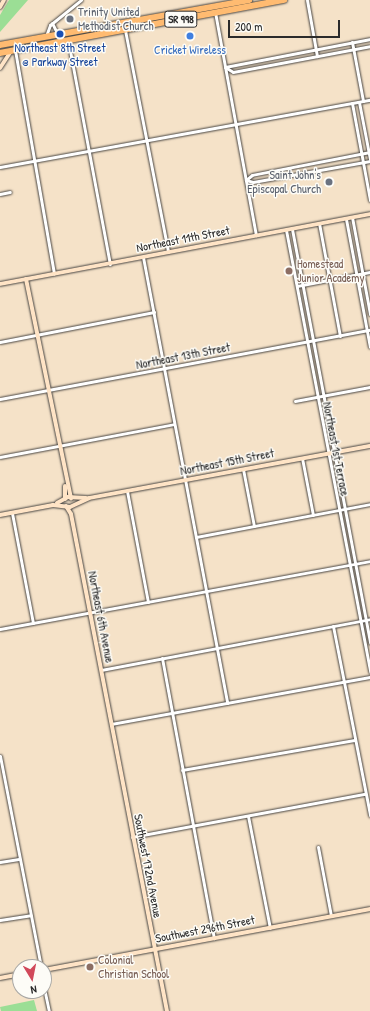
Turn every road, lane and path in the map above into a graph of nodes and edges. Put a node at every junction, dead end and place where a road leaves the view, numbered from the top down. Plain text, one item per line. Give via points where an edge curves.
1 (4, 0) edge
2 (81, 0) edge
3 (249, 0) edge
4 (284, 0) edge
5 (307, 0) edge
6 (0, 7) edge
7 (214, 10) junction
8 (52, 23) junction
9 (126, 30) junction
10 (59, 36) junction
11 (45, 38) junction
12 (370, 39) edge
13 (68, 40) junction
14 (352, 42) junction
15 (16, 43) junction
16 (0, 45) edge
17 (370, 46) edge
18 (316, 49) junction
19 (354, 50) junction
20 (13, 51) junction
21 (0, 53) edge
22 (317, 56) junction
23 (266, 58) junction
24 (267, 66) junction
25 (225, 67) junction
26 (0, 68) edge
27 (370, 100) edge
28 (361, 101) junction
29 (352, 103) junction
30 (236, 124) junction
31 (147, 140) junction
32 (89, 151) junction
33 (369, 152) edge
34 (362, 154) junction
35 (370, 160) edge
36 (34, 161) junction
37 (363, 162) junction
38 (310, 164) junction
39 (0, 167) edge
40 (312, 171) junction
41 (246, 180) junction
42 (10, 192) dead end
43 (0, 194) edge
44 (370, 200) edge
45 (370, 214) edge
46 (352, 217) junction
47 (346, 218) junction
48 (319, 223) junction
49 (292, 229) junction
50 (286, 230) junction
51 (256, 235) junction
52 (168, 252) junction
53 (143, 257) junction
54 (110, 264) junction
55 (370, 272) edge
56 (54, 274) junction
57 (363, 274) junction
58 (356, 275) junction
59 (26, 279) junction
60 (330, 280) junction
61 (0, 284) edge
62 (303, 285) junction
63 (297, 286) junction
64 (154, 312) junction
65 (370, 314) edge
66 (369, 330) edge
67 (36, 335) junction
68 (340, 336) junction
69 (313, 340) junction
70 (308, 341) junction
71 (0, 342) edge
72 (370, 347) edge
73 (164, 369) junction
74 (370, 387) edge
75 (47, 390) junction
76 (324, 396) junction
77 (318, 397) junction
78 (0, 399) edge
79 (295, 401) dead end
80 (174, 424) junction
81 (58, 446) junction
82 (370, 446) edge
83 (334, 452) junction
84 (328, 454) junction
85 (0, 457) edge
86 (302, 458) junction
87 (243, 469) junction
88 (185, 480) junction
89 (65, 485) junction
90 (127, 491) junction
91 (71, 498) junction
92 (89, 498) junction
93 (65, 499) junction
94 (370, 504) edge
95 (53, 505) junction
96 (73, 505) junction
97 (66, 506) junction
98 (344, 509) junction
99 (338, 510) junction
100 (12, 513) junction
101 (71, 514) junction
102 (0, 515) edge
103 (313, 515) junction
104 (254, 526) junction
105 (196, 537) junction
106 (370, 561) edge
107 (355, 564) junction
108 (349, 565) junction
109 (206, 592) junction
110 (148, 602) junction
111 (90, 612) junction
112 (370, 619) edge
113 (366, 620) junction
114 (360, 621) junction
115 (33, 623) junction
116 (333, 626) junction
117 (0, 629) edge
118 (370, 643) edge
119 (217, 648) junction
120 (162, 658) junction
121 (101, 670) junction
122 (370, 672) edge
123 (370, 677) edge
124 (344, 682) junction
125 (227, 703) junction
126 (172, 713) junction
127 (111, 724) junction
128 (354, 740) junction
129 (0, 756) edge
130 (182, 770) junction
131 (366, 794) junction
132 (370, 815) edge
133 (248, 816) junction
134 (192, 826) junction
135 (132, 837) junction
136 (318, 847) dead end
137 (19, 859) junction
138 (0, 862) edge
139 (370, 909) edge
140 (31, 915) junction
141 (331, 916) junction
142 (0, 920) edge
143 (270, 928) junction
144 (214, 938) junction
145 (154, 949) junction
146 (39, 959) edge
147 (52, 968) edge
148 (12, 976) edge
149 (0, 978) edge
150 (46, 999) edge
151 (49, 1011) edge
152 (167, 1011) edge

1 - 6 street
2 - 8 street
3 - 7 highway, SR 998
4 - 7 highway, SR 998
5 - 18 street
7 - 9 highway, SR 998
7 - 10 highway, SR 998
7 - 25 street
8 - 10 street via 53,30
8 - 11 street
9 - 13 highway, SR 998
9 - 31 street
10 - 11 highway, SR 998
11 - 15 highway, SR 998
12 - 14 street
13 - 20 highway, SR 998
13 - 32 street
14 - 18 street
14 - 19 street
15 - 16 highway, SR 998
15 - 20 highway
17 - 19 street
18 - 22 street
18 - 23 street
19 - 22 street
19 - 28 street
20 - 21 highway, SR 998
20 - 26 street
20 - 36 street
22 - 24 street
23 - 24 street
23 - 25 street
24 - 25 street via 233,72
25 - 30 street
27 - 28 street
28 - 29 street
28 - 33 street
29 - 30 street
29 - 34 street
30 - 31 street
30 - 41 street
31 - 32 street
31 - 52 street
32 - 36 street
32 - 54 street
33 - 34 street
33 - 35 street
34 - 37 street
34 - 38 street
35 - 37 street
36 - 39 street
36 - 56 street
37 - 40 street
37 - 44 street
38 - 40 street
38 - 41 street via 252,175
40 - 41 street via 253,182
41 - 51 street
42 - 43 street
45 - 46 street, Northeast 11th Street
46 - 47 street, Northeast 11th Street
46 - 57 street
47 - 48 street, Northeast 11th Street
47 - 58 street
48 - 49 street, Northeast 11th Street
48 - 60 street
49 - 50 street, Northeast 11th Street
49 - 62 street, Northeast 1st Terrace
50 - 51 street, Northeast 11th Street
50 - 63 street, Northeast 1st Terrace
51 - 52 street, Northeast 11th Street
52 - 53 street, Northeast 11th Street
53 - 54 street, Northeast 11th Street
53 - 64 street
54 - 56 street, Northeast 11th Street
55 - 57 street
56 - 59 street, Northeast 11th Street
57 - 58 street
57 - 65 street
58 - 60 street
58 - 66 street
59 - 61 street, Northeast 11th Street
59 - 67 street
60 - 62 street
60 - 68 street
62 - 63 street
62 - 69 street, Northeast 1st Terrace
63 - 70 street, Northeast 1st Terrace
64 - 67 street
64 - 73 street
66 - 68 street, Northeast 13th Street
66 - 72 street
67 - 71 street
67 - 75 street
68 - 69 street, Northeast 13th Street
69 - 70 street, Northeast 13th Street
69 - 76 street, Northeast 1st Terrace
70 - 73 street, Northeast 13th Street
70 - 77 street, Northeast 1st Terrace
73 - 75 street, Northeast 13th Street
73 - 80 street
74 - 76 street
75 - 78 street, Northeast 13th Street
75 - 81 street
76 - 77 street
76 - 83 street, Northeast 1st Terrace
77 - 79 street
77 - 84 street, Northeast 1st Terrace
80 - 81 street
80 - 88 street
81 - 85 street
81 - 89 street
82 - 83 street, Northeast 15th Street
83 - 84 street, Northeast 15th Street
83 - 98 street, Northeast 1st Terrace
84 - 86 street, Northeast 15th Street
84 - 99 street, Northeast 1st Terrace
86 - 87 street, Northeast 15th Street
86 - 103 street
87 - 88 street, Northeast 15th Street
87 - 104 street
88 - 90 street, Northeast 15th Street
88 - 105 street
89 - 91 street
89 - 93 street
90 - 92 street, Northeast 15th Street
90 - 110 street
91 - 92 street, Northeast 15th Street
91 - 93 street, Northeast 15th Street
91 - 96 street
92 - 96 street, Northeast 15th Street
93 - 95 street
93 - 97 street
94 - 98 street
95 - 97 street
95 - 100 street
96 - 97 street
96 - 101 street, Northeast 6th Avenue
97 - 101 street, Northeast 6th Avenue
98 - 99 street
98 - 107 street, Northeast 1st Terrace
99 - 103 street
99 - 108 street, Northeast 1st Terrace
100 - 102 street
100 - 115 street
101 - 111 street, Northeast 6th Avenue
103 - 104 street
104 - 105 street
105 - 109 street
106 - 107 street
107 - 108 street
107 - 113 street, Northeast 1st Terrace
108 - 109 street
108 - 114 street, Northeast 1st Terrace
109 - 110 street
109 - 119 street
110 - 111 street
111 - 115 street
111 - 121 street, Northeast 6th Avenue
112 - 113 street
113 - 114 street
113 - 118 street, Northeast 1st Terrace
114 - 116 street
114 - 122 street, Northeast 1st Terrace
115 - 117 street
116 - 119 street
116 - 124 street
119 - 120 street
119 - 125 street
120 - 121 street
120 - 126 street
121 - 127 street, Northeast 6th Avenue
123 - 124 street
124 - 125 street
124 - 128 street
125 - 126 street
126 - 127 street
126 - 130 street
127 - 135 street, Southwest 172nd Avenue
128 - 130 street
128 - 131 street
129 - 137 street
130 - 134 street
131 - 132 street
131 - 133 street
133 - 134 street
133 - 143 street
134 - 135 street
134 - 144 street
135 - 145 street, Southwest 172nd Avenue
136 - 141 street
137 - 138 street
137 - 140 street
139 - 141 street, Southwest 296th Street
140 - 142 street
140 - 146 street
141 - 143 street, Southwest 296th Street
143 - 144 street, Southwest 296th Street
144 - 145 street, Southwest 296th Street
145 - 147 street, Southwest 296th Street
145 - 152 street, Southwest 172nd Avenue
148 - 149 street
150 - 151 street

